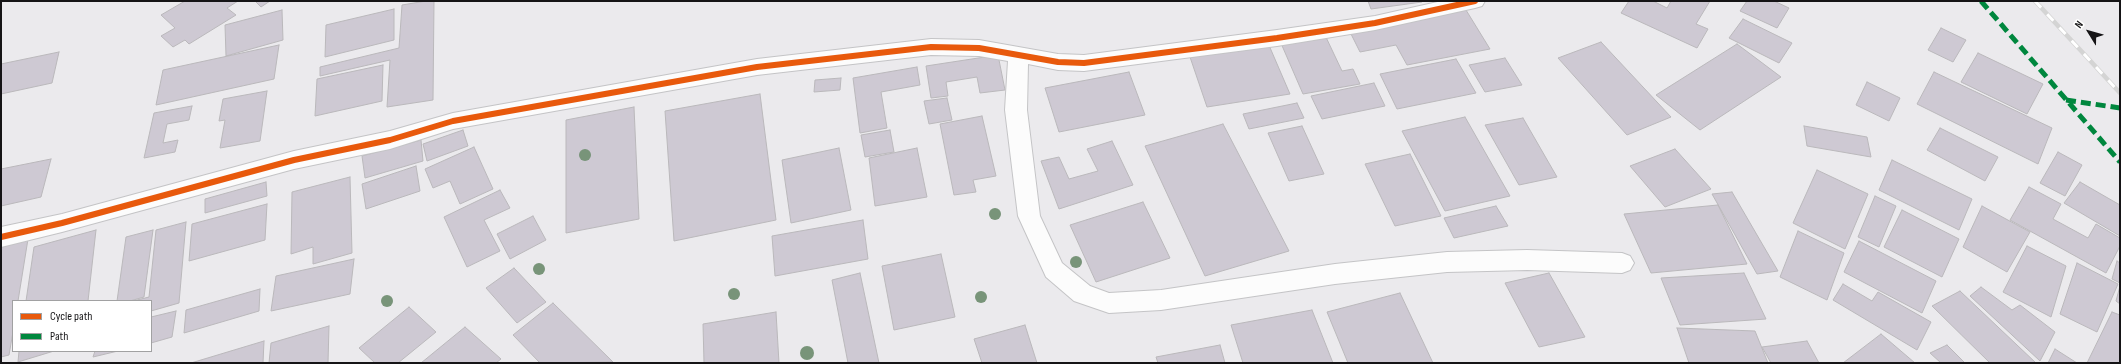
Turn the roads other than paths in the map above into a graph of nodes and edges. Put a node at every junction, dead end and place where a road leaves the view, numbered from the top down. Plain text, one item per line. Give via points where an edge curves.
1 (1475, 1) edge
2 (1018, 56) junction
3 (1, 237) edge
4 (1622, 263) dead end

1 - 2 street via 1375,23 1139,57 1084,63
2 - 3 street via 979,48 931,47 869,54 757,68 460,120 390,140 294,160
2 - 4 street via 1016,110 1029,216 1054,270 1082,294 1109,303 1161,300 1335,274 1447,262 1527,260

